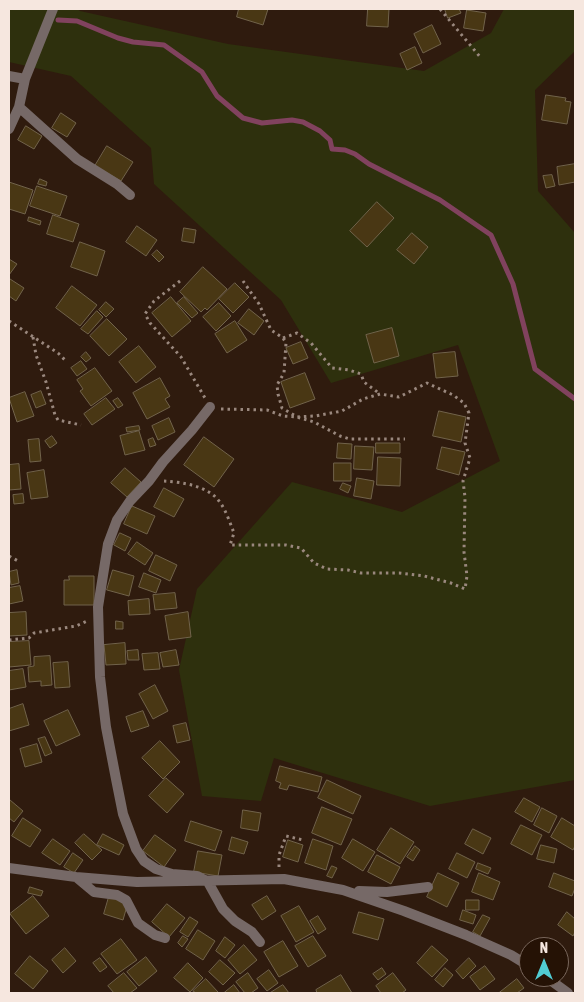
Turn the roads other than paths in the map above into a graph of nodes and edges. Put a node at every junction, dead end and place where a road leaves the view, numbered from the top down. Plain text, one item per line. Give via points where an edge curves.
1 (53, 9) edge
2 (9, 76) edge
3 (25, 78) junction
4 (19, 107) junction
5 (9, 129) edge
6 (130, 195) dead end
7 (210, 407) road end
8 (9, 868) edge
9 (76, 877) junction
10 (208, 882) junction
11 (428, 886) dead end
12 (343, 890) junction
13 (165, 938) dead end
14 (260, 942) dead end
15 (519, 960) edge

1 - 3 street
2 - 3 street
3 - 4 street
4 - 5 street
4 - 6 street via 76,159
7 - 10 street via 130,501 118,520 108,544 98,607 100,677 106,727 123,814 133,841 144,861 156,869 197,876
8 - 9 street
9 - 10 street via 137,882
9 - 13 street via 94,892 117,895 126,900 138,924
10 - 12 street via 284,879
10 - 14 street via 223,909
11 - 12 street via 387,892
12 - 15 street via 466,935

